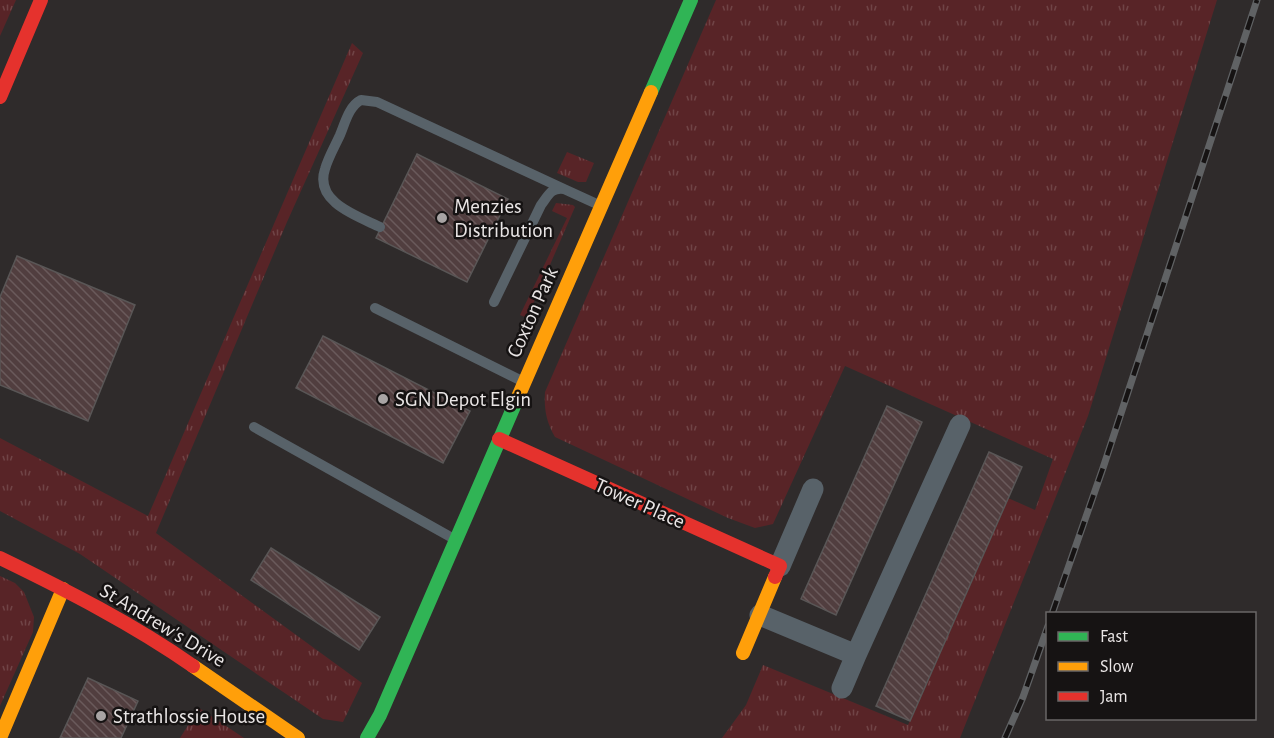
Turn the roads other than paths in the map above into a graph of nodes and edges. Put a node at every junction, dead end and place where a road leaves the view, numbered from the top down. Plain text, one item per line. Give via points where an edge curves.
1 (41, 0) edge
2 (691, 0) edge
3 (0, 97) edge
4 (564, 189) junction
5 (601, 206) junction
6 (380, 227) dead end
7 (494, 302) dead end
8 (375, 308) dead end
9 (524, 382) junction
10 (960, 425) dead end
11 (254, 427) dead end
12 (499, 439) junction
13 (813, 489) dead end
14 (456, 540) junction
15 (0, 558) edge
16 (780, 566) junction
17 (63, 589) junction
18 (760, 615) junction
19 (744, 653) dead end
20 (856, 656) junction
21 (842, 688) dead end
22 (0, 738) edge
23 (298, 738) edge
24 (367, 738) edge

1 - 3 street
2 - 5 street, Coxton Park
4 - 5 lane
4 - 6 lane via 377,102 361,100 352,108 324,170 323,182 339,207
4 - 7 lane via 550,192 541,205
5 - 9 street, Coxton Park
8 - 9 lane
9 - 12 street, Coxton Park
10 - 20 street
11 - 14 lane
12 - 14 street, Coxton Park
12 - 16 street, Tower Place
13 - 16 street
14 - 24 street, Coxton Park
15 - 17 street, St Andrew's Drive
16 - 18 street
17 - 22 street
17 - 23 street, St Andrew's Drive via 168,648
18 - 19 street
18 - 20 street
20 - 21 street

